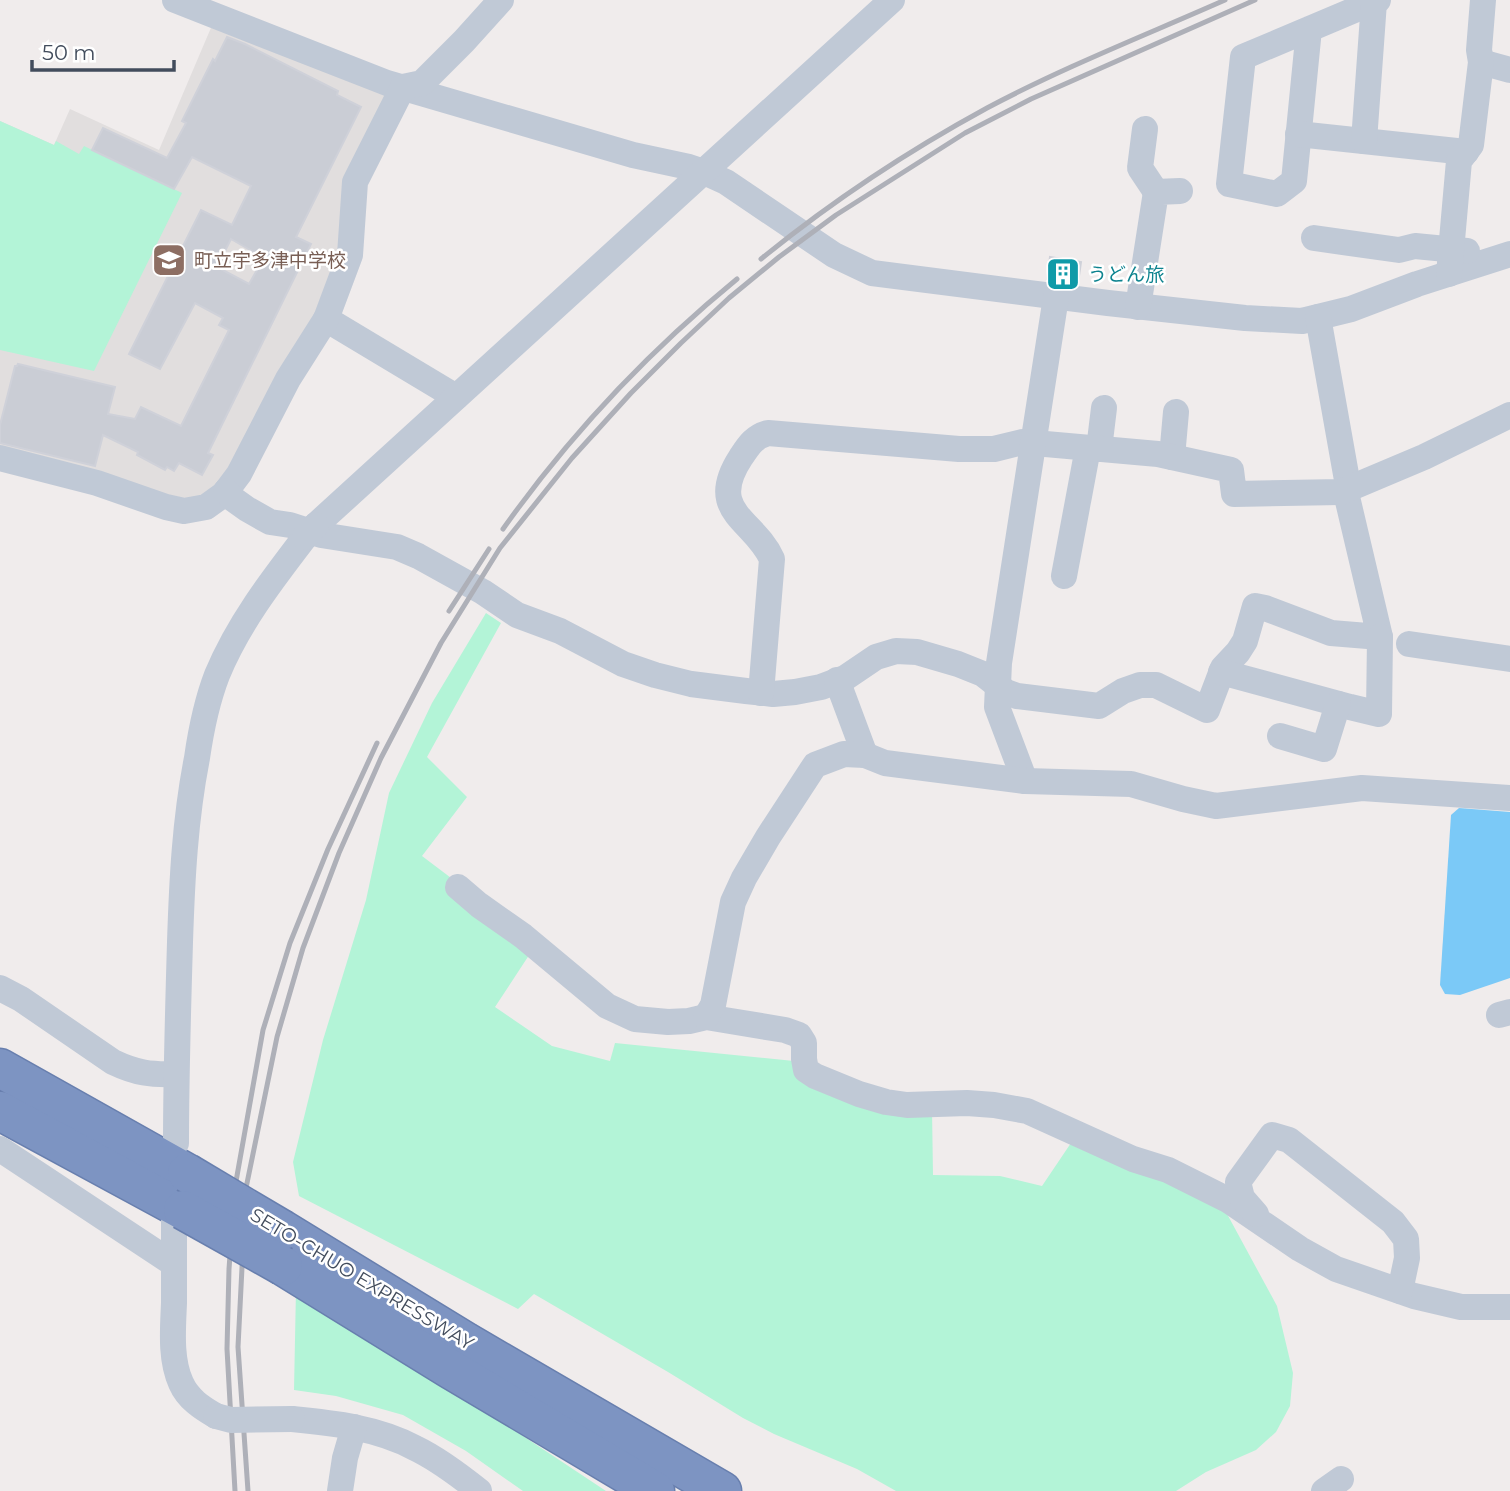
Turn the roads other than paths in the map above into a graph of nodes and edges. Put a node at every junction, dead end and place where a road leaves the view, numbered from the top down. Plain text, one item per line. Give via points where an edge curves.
1 (175, 0) edge
2 (500, 0) edge
3 (892, 0) edge
4 (1483, 0) edge
5 (1376, 1) edge
6 (1309, 29) junction
7 (1481, 62) junction
8 (1510, 70) edge
9 (403, 87) junction
10 (1145, 129) dead end
11 (1298, 134) junction
12 (1364, 141) junction
13 (1466, 152) junction
14 (704, 172) junction
15 (1314, 239) dead end
16 (1509, 254) edge
17 (1450, 261) junction
18 (1056, 297) junction
19 (1138, 307) junction
20 (1318, 317) junction
21 (326, 319) junction
22 (456, 397) junction
23 (1104, 408) dead end
24 (1176, 412) dead end
25 (1510, 415) edge
26 (1033, 443) junction
27 (1093, 449) junction
28 (1172, 457) junction
29 (0, 458) edge
30 (1347, 489) junction
31 (226, 491) junction
32 (1064, 576) dead end
33 (1380, 637) junction
34 (1409, 644) dead end
35 (1510, 659) edge
36 (1221, 672) junction
37 (837, 680) junction
38 (998, 686) junction
39 (761, 693) junction
40 (1338, 704) junction
41 (1280, 736) dead end
42 (865, 755) junction
43 (1026, 781) junction
44 (1510, 798) edge
45 (458, 887) dead end
46 (0, 988) edge
47 (706, 1017) junction
48 (0, 1068) edge
49 (176, 1074) junction
50 (0, 1111) edge
51 (0, 1149) edge
52 (181, 1158) junction
53 (179, 1215) junction
54 (1268, 1228) junction
55 (283, 1248) junction
56 (174, 1264) junction
57 (1400, 1291) junction
58 (1510, 1307) edge
59 (354, 1427) junction
60 (340, 1491) edge
61 (479, 1491) edge
62 (655, 1491) edge
63 (722, 1491) edge

1 - 9 street
2 - 9 street via 422,83
3 - 14 street
4 - 7 street
5 - 6 street
5 - 12 street
6 - 11 street
6 - 11 street via 1243,57 1229,184 1277,194 1294,181
7 - 8 street
7 - 13 street via 1471,145
9 - 14 street
9 - 21 street via 355,181 350,255
10 - 19 street via 1140,168 1168,192
11 - 12 street
12 - 13 street
13 - 17 street via 1459,161
14 - 18 street via 834,255 872,273
14 - 22 street
15 - 17 street via 1399,250 1415,246
16 - 17 street
17 - 20 street via 1351,309
18 - 19 street
18 - 26 street
19 - 20 street via 1245,318 1302,321
20 - 30 street
21 - 22 street
21 - 31 street
22 - 49 street via 311,531 266,588 217,676 202,729 184,851
23 - 27 street
24 - 28 street
25 - 30 street
26 - 27 street
26 - 38 street
26 - 39 street via 971,449 768,433 758,436 733,471 729,498 733,510 772,559
27 - 28 street
27 - 32 street via 1080,542
28 - 30 street via 1231,470 1234,494
29 - 31 street via 97,482 184,511 206,507
30 - 33 street
31 - 39 street via 270,522 407,551 517,615 654,676
33 - 36 street via 1331,633 1255,606 1245,642
33 - 40 street via 1379,714
34 - 35 street
36 - 38 street via 1207,710 1156,685 1123,691 1099,706 1017,696
36 - 40 street
37 - 38 street via 896,651 958,664
37 - 39 street via 795,692
37 - 42 street
38 - 43 street via 997,707
40 - 41 street via 1324,748
42 - 43 street via 885,763
42 - 47 street via 845,754 815,765 768,837 733,902 713,1005
43 - 44 street via 1131,784 1216,806 1362,788
45 - 47 street via 607,1006 635,1019 668,1022
46 - 49 street via 127,1069
47 - 54 street via 799,1035 806,1070 872,1098 907,1105 967,1103 1027,1111 1168,1170 1228,1200
48 - 52 highway, SETO-CHUO EXPRESSWAY
49 - 52 street
50 - 53 highway, SETO-CHUO EXPRESSWAY
51 - 56 street
52 - 55 highway, SETO-CHUO EXPRESSWAY, bridge
53 - 55 highway, SETO-CHUO EXPRESSWAY, bridge
53 - 56 street
54 - 57 street via 1336,1269
54 - 57 street via 1241,1198 1238,1182 1272,1135 1289,1140 1393,1222 1406,1239
55 - 62 highway, SETO-CHUO EXPRESSWAY via 450,1369
55 - 63 highway, SETO-CHUO EXPRESSWAY via 466,1342
56 - 59 street, bridge via 175,1364 180,1382 195,1402 231,1420 292,1419
57 - 58 street via 1461,1307
59 - 60 street
59 - 61 street via 415,1447

